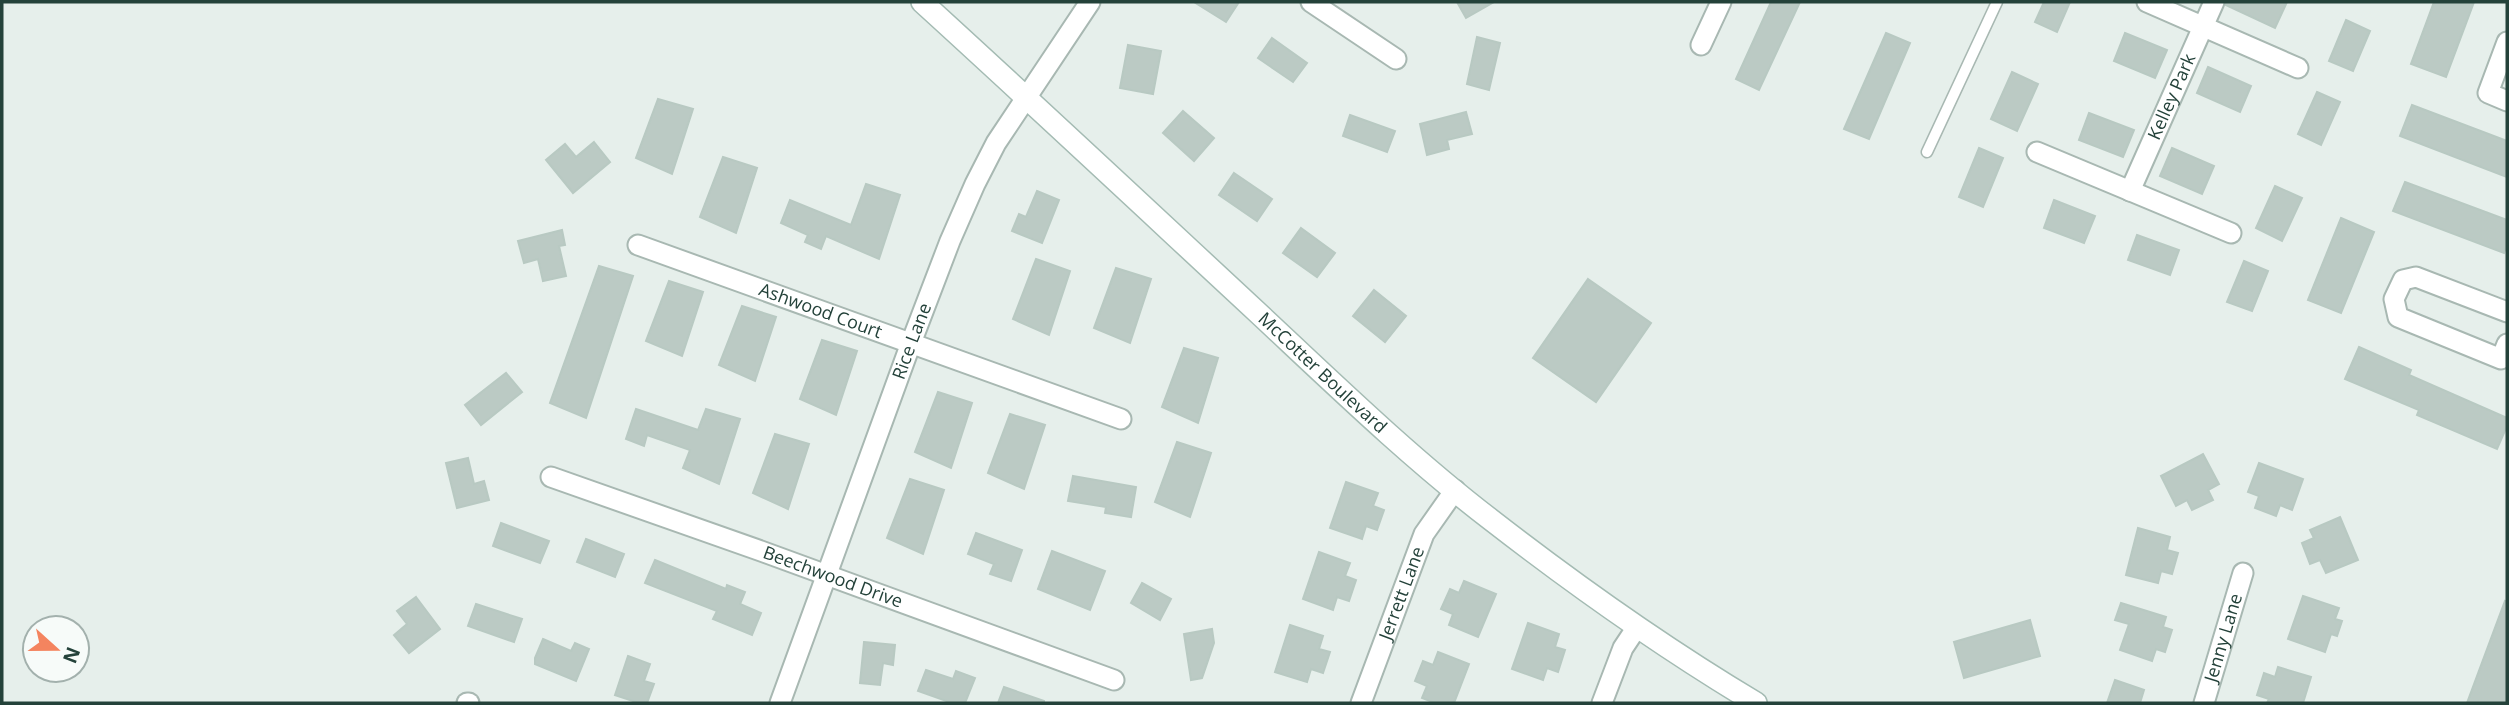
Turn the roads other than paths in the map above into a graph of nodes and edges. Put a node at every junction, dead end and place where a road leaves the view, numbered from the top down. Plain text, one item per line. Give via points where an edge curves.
1 (922, 2) edge
2 (1090, 2) edge
3 (1311, 2) edge
4 (1721, 2) edge
5 (1997, 2) edge
6 (2147, 2) edge
7 (2214, 2) edge
8 (2203, 26) junction
9 (2507, 42) edge
10 (1701, 45) dead end
11 (1396, 59) dead end
12 (2298, 68) dead end
13 (1027, 97) junction
14 (2507, 101) edge
15 (1927, 152) dead end
16 (2037, 152) dead end
17 (2130, 191) junction
18 (2231, 233) dead end
19 (638, 245) dead end
20 (2507, 312) edge
21 (911, 343) junction
22 (2507, 344) edge
23 (1121, 419) dead end
24 (551, 477) dead end
25 (1455, 490) junction
26 (2243, 573) dead end
27 (827, 576) junction
28 (1637, 627) junction
29 (1114, 680) dead end
30 (780, 703) edge
31 (1361, 703) edge
32 (1602, 703) edge
33 (1756, 703) edge
34 (2204, 703) edge

1 - 13 street, McCotter Boulevard
2 - 13 street, Rice Lane
3 - 11 street
4 - 10 street
5 - 15 lane
6 - 8 street
7 - 8 street, Kelley Park
8 - 12 street
8 - 17 street, Kelley Park
9 - 14 street via 2488,93
13 - 21 street, Rice Lane via 975,184
13 - 25 street, McCotter Boulevard
16 - 17 street
17 - 18 street
19 - 21 street, Ashwood Court
20 - 22 street via 2416,276 2403,280 2395,299 2398,317 2475,349 2501,359
21 - 23 street, Ashwood Court
21 - 27 street, Rice Lane
24 - 27 street, Beechwood Drive
25 - 28 street, McCotter Boulevard
25 - 31 street, Jerrett Lane via 1424,534
26 - 34 street, Jenny Lane
27 - 29 street, Beechwood Drive
27 - 30 street, Rice Lane
28 - 32 street via 1623,648
28 - 33 street, McCotter Boulevard

